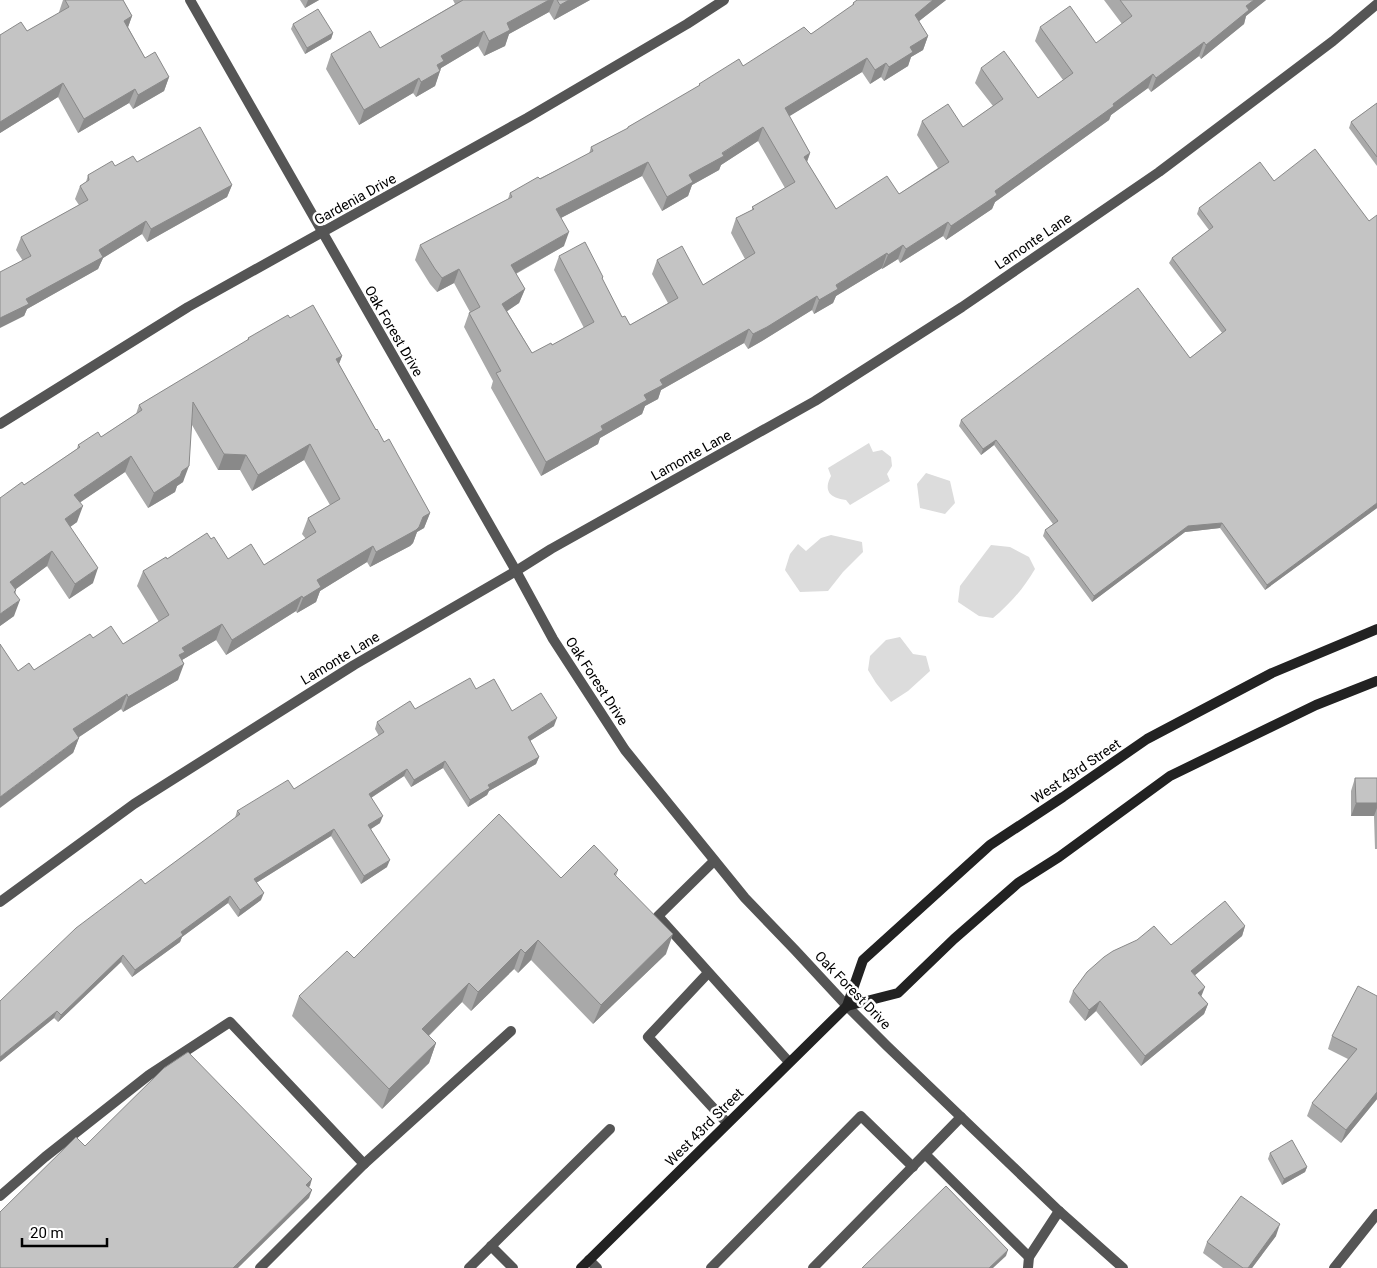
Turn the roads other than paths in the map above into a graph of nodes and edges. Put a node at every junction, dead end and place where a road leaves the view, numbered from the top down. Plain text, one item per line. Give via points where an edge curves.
1 (190, 0) edge
2 (724, 0) edge
3 (1377, 4) edge
4 (322, 233) junction
5 (0, 424) edge
6 (516, 571) junction
7 (1377, 629) edge
8 (1377, 682) edge
9 (714, 861) junction
10 (0, 902) edge
11 (708, 973) junction
12 (847, 1006) junction
13 (512, 1031) dead end
14 (789, 1062) junction
15 (961, 1117) junction
16 (727, 1123) junction
17 (610, 1130) dead end
18 (925, 1154) junction
19 (364, 1164) junction
20 (913, 1167) junction
21 (0, 1196) edge
22 (1059, 1211) junction
23 (1377, 1214) edge
24 (491, 1246) junction
25 (1029, 1257) junction
26 (589, 1260) junction
27 (260, 1268) edge
28 (469, 1268) edge
29 (513, 1268) edge
30 (581, 1268) edge
31 (597, 1268) edge
32 (711, 1268) edge
33 (813, 1268) edge
34 (1028, 1268) edge
35 (1123, 1268) edge
36 (1334, 1268) edge

1 - 4 street, Oak Forest Drive
2 - 4 street, Gardenia Drive via 527,118
3 - 6 street, Lamonte Lane via 1159,172 962,307 815,401
4 - 5 street, Gardenia Drive via 188,307
4 - 6 street, Oak Forest Drive
6 - 9 street, Oak Forest Drive via 553,639 626,750
6 - 10 street, Lamonte Lane via 354,665 142,799
7 - 12 main road, West 43rd Street via 1272,673 1147,739 990,844 863,960
8 - 12 main road, West 43rd Street via 1316,705 1170,776 1018,883 898,993
9 - 11 street via 658,916
9 - 12 street, Oak Forest Drive
11 - 14 street
11 - 16 street via 648,1037
12 - 14 main road, West 43rd Street
12 - 15 street, Oak Forest Drive
13 - 19 street
14 - 16 main road, West 43rd Street
15 - 18 street
15 - 22 street, Oak Forest Drive
16 - 26 main road, West 43rd Street
17 - 24 street
18 - 20 street
18 - 25 street
19 - 21 street via 230,1022 149,1075
19 - 27 street
20 - 32 street via 861,1116
20 - 33 street
22 - 25 street
22 - 35 street, Oak Forest Drive
23 - 36 street
24 - 28 street
24 - 29 street
25 - 34 street
26 - 30 main road, West 43rd Street
26 - 31 street

